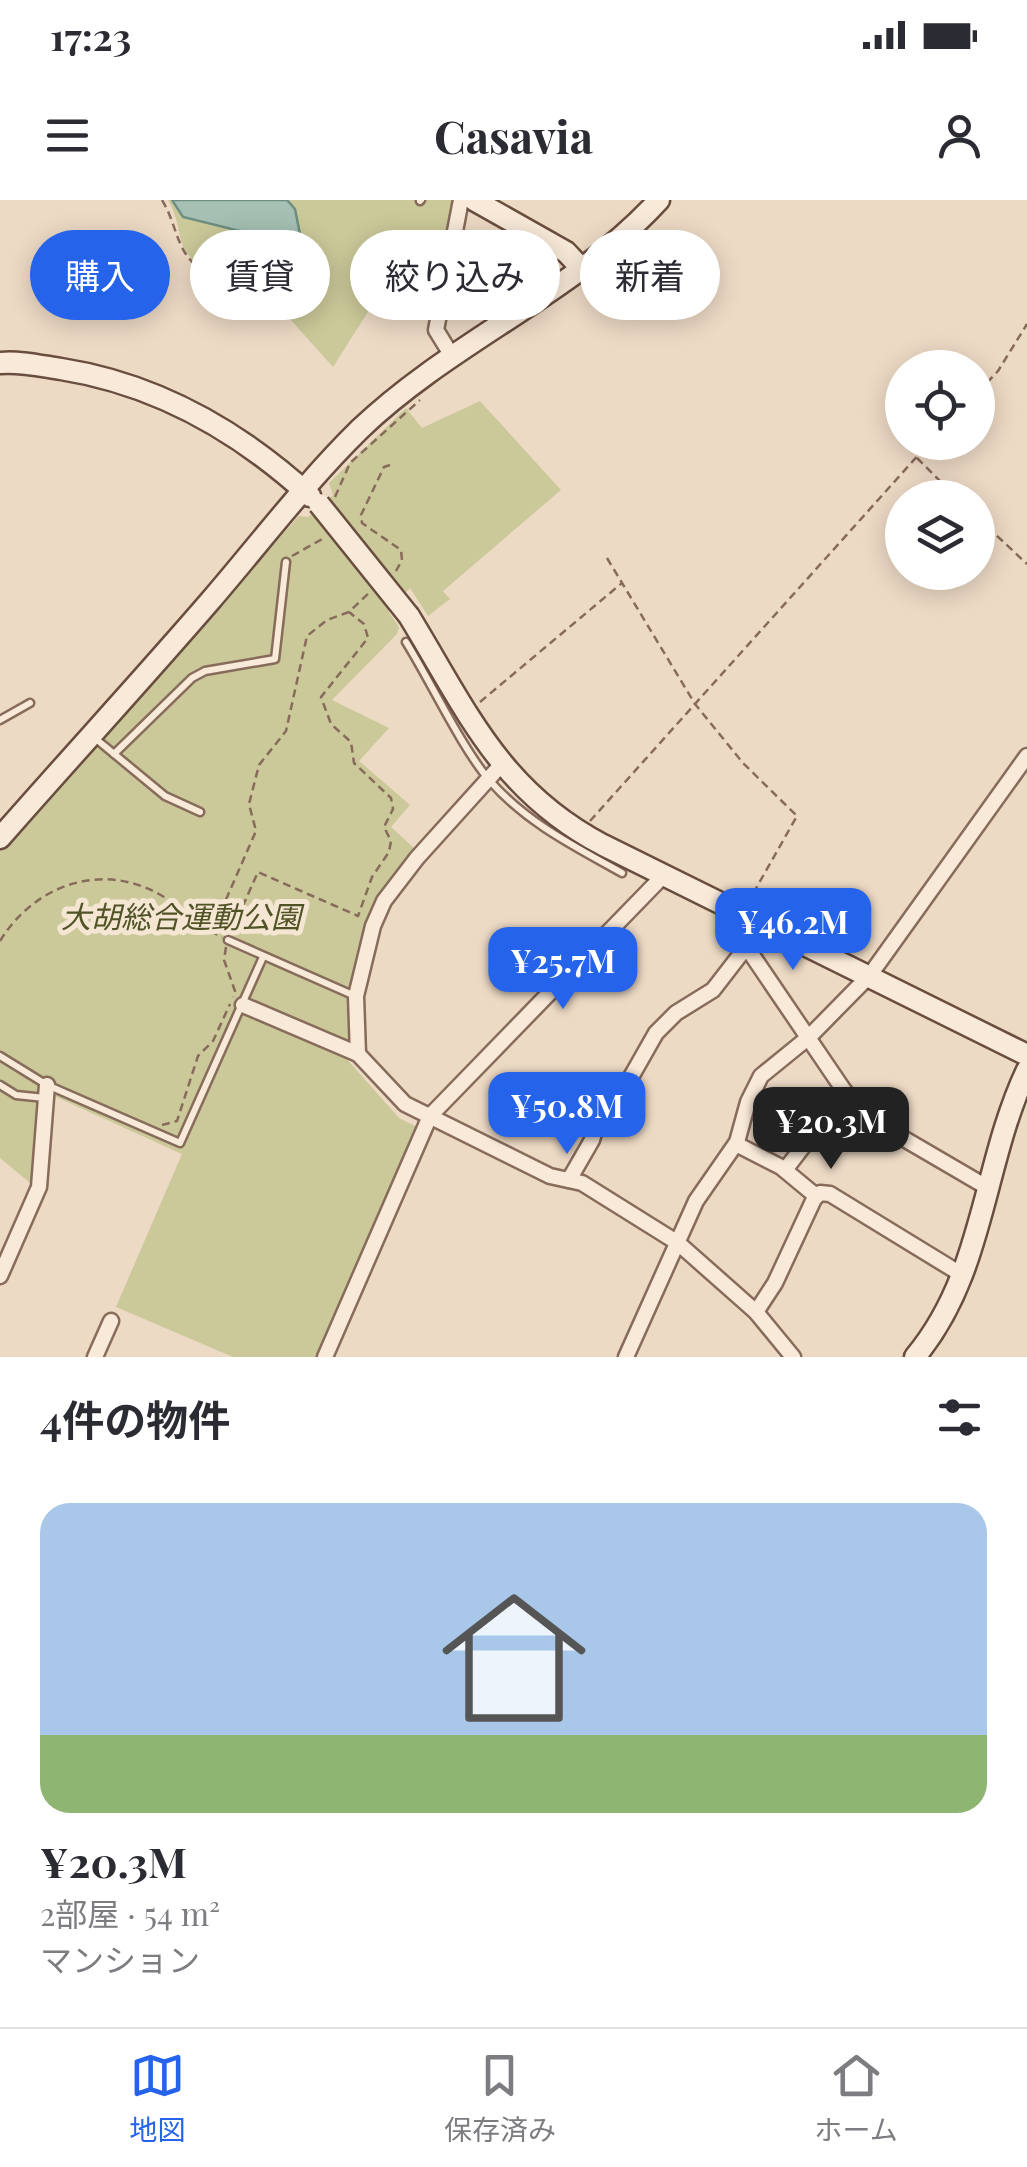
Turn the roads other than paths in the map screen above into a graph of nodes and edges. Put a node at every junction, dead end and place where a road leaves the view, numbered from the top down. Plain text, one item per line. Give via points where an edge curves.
1 (461, 200) edge
2 (474, 200) edge
3 (659, 200) edge
4 (632, 230) edge
5 (580, 267) edge
6 (580, 274) edge
7 (452, 356) junction
8 (0, 363) edge
9 (316, 502) junction
10 (286, 562) road end
11 (406, 642) dead end
12 (440, 682) junction
13 (30, 703) dead end
14 (0, 720) edge
15 (91, 735) junction
16 (114, 754) junction
17 (1027, 756) edge
18 (494, 772) junction
19 (200, 812) dead end
20 (0, 838) edge
21 (600, 852) junction
22 (622, 873) dead end
23 (664, 874) junction
24 (742, 913) junction
25 (228, 940) road end
26 (747, 946) junction
27 (264, 957) junction
28 (870, 975) junction
29 (356, 996) junction
30 (243, 1005) junction
31 (808, 1037) junction
32 (358, 1054) junction
33 (1027, 1055) edge
34 (0, 1056) edge
35 (1027, 1070) edge
36 (0, 1085) edge
37 (47, 1092) junction
38 (845, 1092) junction
39 (430, 1116) junction
40 (736, 1144) junction
41 (785, 1170) junction
42 (569, 1180) junction
43 (990, 1190) junction
44 (816, 1196) junction
45 (678, 1243) junction
46 (0, 1276) edge
47 (964, 1276) junction
48 (756, 1312) junction
49 (111, 1321) dead end
50 (95, 1357) edge
51 (325, 1357) edge
52 (626, 1357) edge
53 (792, 1357) edge
54 (915, 1357) edge

1 - 7 street via 436,330
2 - 5 street via 566,252
3 - 4 street
6 - 7 street
7 - 9 street via 362,427
8 - 9 street via 105,376 173,401 237,438
9 - 12 street, bridge via 409,616
9 - 15 street
10 - 16 lane via 276,660 192,678
11 - 12 lane
12 - 18 lane
12 - 18 street via 467,712
13 - 14 lane
15 - 16 lane
15 - 20 street
16 - 19 lane via 165,796
17 - 28 street
18 - 21 street
18 - 29 street via 384,901
21 - 22 lane
21 - 23 street
23 - 24 street
23 - 39 street
24 - 26 street via 735,930
24 - 28 street
25 - 27 lane
26 - 31 street
26 - 42 street via 712,990 656,1033 631,1076 600,1110
27 - 29 lane
27 - 30 lane
28 - 31 street
28 - 33 street
29 - 32 street
30 - 32 street
30 - 37 lane via 180,1143
31 - 38 street
31 - 40 street via 761,1076
32 - 39 street via 405,1104
34 - 37 lane
35 - 43 street
36 - 37 lane via 16,1094
37 - 46 street via 39,1187
38 - 41 street
38 - 43 street via 877,1122
39 - 42 street
39 - 51 street
40 - 41 street
40 - 45 street via 696,1201
41 - 44 street
42 - 45 street
43 - 47 street
44 - 47 street via 830,1194
44 - 48 street
45 - 48 street
45 - 52 street
47 - 54 street
48 - 53 street
49 - 50 street

